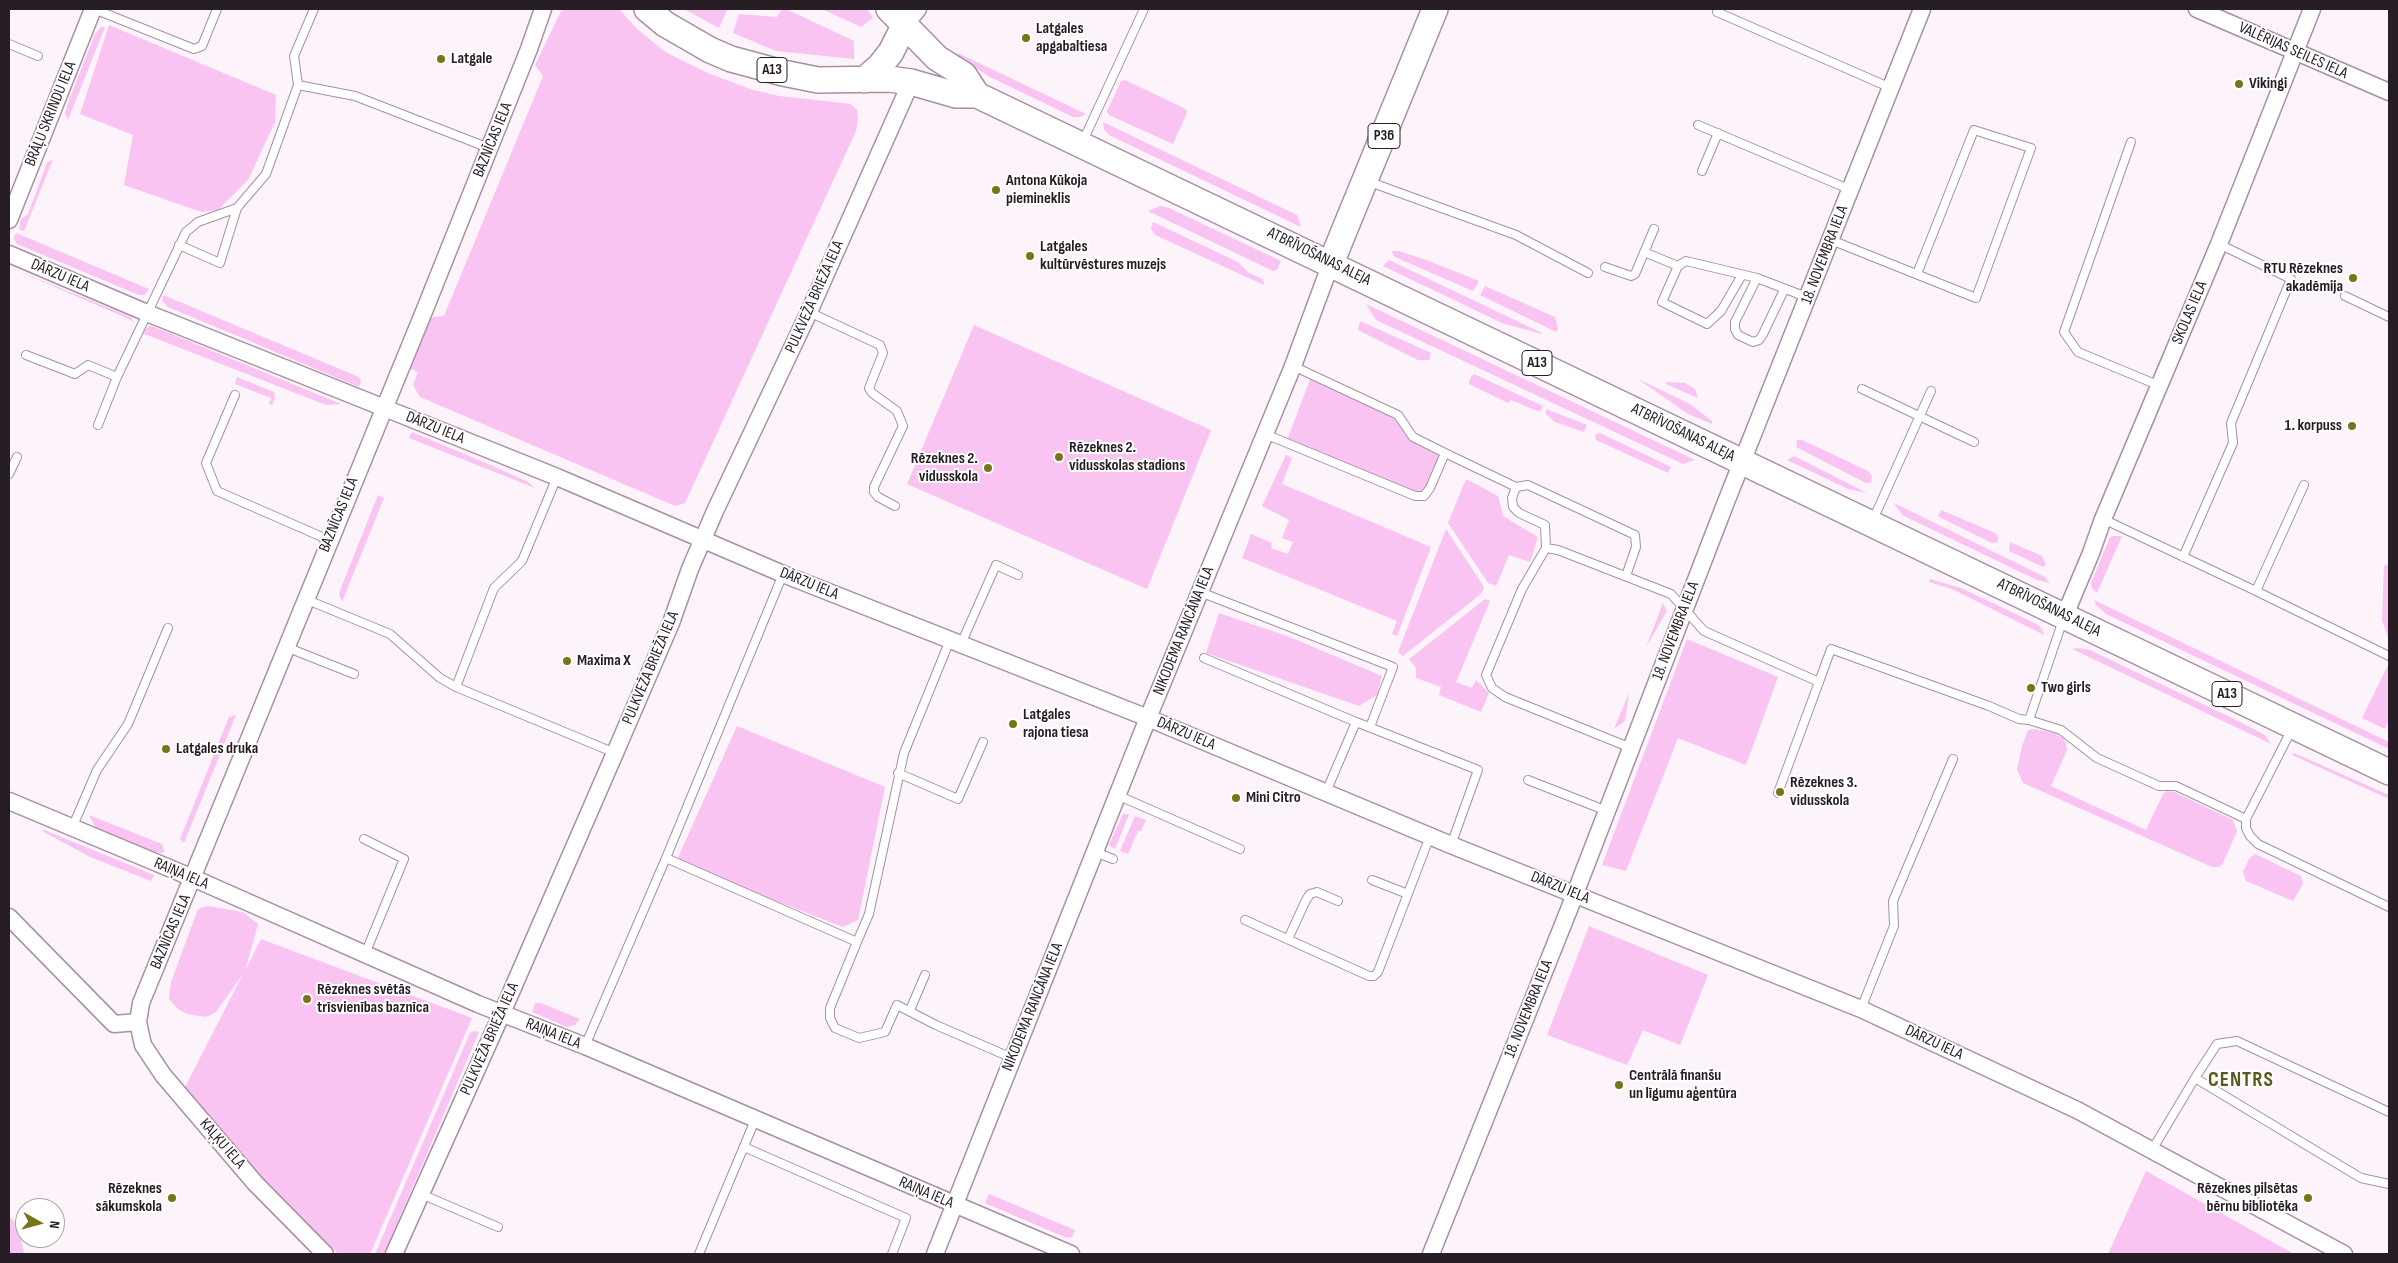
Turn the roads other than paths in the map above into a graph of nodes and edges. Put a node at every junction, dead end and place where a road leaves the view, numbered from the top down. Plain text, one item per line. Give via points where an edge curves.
1 (94, 9) edge
2 (218, 9) edge
3 (314, 9) edge
4 (543, 9) edge
5 (648, 9) edge
6 (1144, 9) edge
7 (1435, 9) edge
8 (1922, 9) edge
9 (2197, 9) edge
10 (2312, 9) edge
11 (1717, 12) dead end
12 (2216, 13) edge
13 (903, 14) edge
14 (9, 44) edge
15 (2294, 51) junction
16 (38, 56) dead end
17 (864, 80) junction
18 (911, 82) junction
19 (298, 85) junction
20 (1891, 88) junction
21 (2389, 92) edge
22 (978, 95) junction
23 (1698, 125) dead end
24 (1718, 133) junction
25 (2131, 142) dead end
26 (1081, 144) junction
27 (490, 148) junction
28 (1702, 171) dead end
29 (1366, 181) junction
30 (1850, 190) junction
31 (238, 208) junction
32 (9, 220) edge
33 (1654, 229) dead end
34 (1831, 240) junction
35 (2219, 244) junction
36 (179, 245) junction
37 (1644, 252) junction
38 (9, 254) edge
39 (1331, 263) junction
40 (1678, 266) junction
41 (1605, 267) dead end
42 (1588, 274) dead end
43 (1917, 274) junction
44 (1742, 275) junction
45 (1756, 278) junction
46 (1784, 290) junction
47 (2345, 296) dead end
48 (1809, 298) junction
49 (809, 312) junction
50 (147, 313) junction
51 (2389, 317) edge
52 (26, 354) dead end
53 (1293, 366) junction
54 (117, 377) junction
55 (2160, 386) junction
56 (1862, 389) dead end
57 (1931, 391) dead end
58 (235, 395) dead end
59 (383, 407) junction
60 (1920, 416) junction
61 (98, 425) dead end
62 (1265, 434) junction
63 (1974, 442) dead end
64 (1445, 453) junction
65 (17, 457) dead end
66 (1743, 462) junction
67 (9, 474) edge
68 (557, 478) junction
69 (2304, 485) dead end
70 (1516, 487) junction
71 (895, 506) dead end
72 (2102, 519) junction
73 (1871, 524) junction
74 (329, 540) junction
75 (703, 540) junction
76 (1546, 548) junction
77 (2183, 556) junction
78 (783, 574) junction
79 (1018, 575) dead end
80 (1626, 576) junction
81 (2256, 591) junction
82 (1200, 592) junction
83 (305, 598) junction
84 (1685, 608) junction
85 (2065, 615) junction
86 (168, 628) dead end
87 (956, 642) junction
88 (286, 646) junction
89 (2389, 656) edge
90 (1204, 658) dead end
91 (354, 674) dead end
92 (1818, 682) junction
93 (456, 687) junction
94 (1148, 718) junction
95 (2030, 720) junction
96 (1356, 722) junction
97 (2294, 726) junction
98 (1370, 728) junction
99 (983, 742) dead end
100 (1631, 748) junction
101 (615, 753) junction
102 (1953, 759) dead end
103 (2389, 772) edge
104 (898, 773) junction
105 (1528, 780) dead end
106 (1326, 793) junction
107 (1778, 793) dead end
108 (1117, 795) junction
109 (9, 801) edge
110 (1607, 811) junction
111 (2246, 819) junction
112 (72, 828) junction
113 (1430, 836) junction
114 (364, 839) dead end
115 (1451, 845) junction
116 (1240, 849) dead end
117 (1095, 852) junction
118 (666, 858) junction
119 (1113, 859) dead end
120 (194, 878) junction
121 (1372, 880) dead end
122 (1408, 894) junction
123 (1575, 894) junction
124 (1338, 901) dead end
125 (2389, 908) edge
126 (9, 917) edge
127 (1246, 920) dead end
128 (1288, 939) junction
129 (857, 942) junction
130 (365, 954) junction
131 (925, 975) dead end
132 (1861, 1009) junction
133 (910, 1010) junction
134 (502, 1013) junction
135 (138, 1022) junction
136 (584, 1046) junction
137 (1012, 1058) junction
138 (2195, 1078) junction
139 (2389, 1112) edge
140 (755, 1120) junction
141 (744, 1146) junction
142 (2152, 1150) junction
143 (2387, 1182) edge
144 (421, 1194) junction
145 (954, 1205) junction
146 (498, 1227) dead end
147 (325, 1254) edge
148 (394, 1254) edge
149 (699, 1254) edge
150 (892, 1254) edge
151 (935, 1254) edge
152 (1071, 1254) edge
153 (1431, 1254) edge
154 (2344, 1254) edge

1 - 2 lane via 194,49 202,46
1 - 32 street, BRĀĻU SKRINDU IELA
3 - 19 lane via 294,56
4 - 27 street, BAZNĪCAS IELA
5 - 17 main road, ATBRĪVOŠANAS ALEJA / A13 via 665,24 731,59 818,80
6 - 26 lane
7 - 29 main road, NIKODEMA RANCĀNA IELA / P36
8 - 20 street, 18. NOVEMBRA IELA
9 - 12 street, VALĒRIJAS SEILES IELA
10 - 15 street, SKOLAS IELA
11 - 20 lane
12 - 15 street, VALĒRIJAS SEILES IELA
13 - 17 main road via 891,52
13 - 22 main road, ATBRĪVOŠANAS ALEJA / A13 via 937,58 964,75
14 - 16 lane
15 - 21 street, VALĒRIJAS SEILES IELA
15 - 35 street, SKOLAS IELA
17 - 18 main road, ATBRĪVOŠANAS ALEJA / A13
18 - 22 main road, ATBRĪVOŠANAS ALEJA / A13 via 956,95
18 - 49 street, PULKVEŽA BRIEŽA IELA
19 - 27 lane via 355,96
19 - 31 lane via 266,174
20 - 30 street, 18. NOVEMBRA IELA
22 - 26 main road, ATBRĪVOŠANAS ALEJA / A13
23 - 24 lane
24 - 28 lane
24 - 30 lane
25 - 55 lane via 2064,332 2078,352
26 - 39 main road, ATBRĪVOŠANAS ALEJA / A13
27 - 59 street, BAZNĪCAS IELA
29 - 39 main road, NIKODEMA RANCĀNA IELA / P36
29 - 42 lane via 1516,234
30 - 34 street, 18. NOVEMBRA IELA
31 - 36 lane via 198,222 186,232
31 - 36 lane via 220,263
33 - 37 lane
34 - 43 lane
34 - 48 street, 18. NOVEMBRA IELA
35 - 55 street, SKOLAS IELA
35 - 77 lane via 2291,279 2231,423 2233,443
36 - 50 lane
37 - 40 lane
37 - 41 lane via 1635,274 1631,276
38 - 50 street, DĀRZU IELA
39 - 53 street, NIKODEMA RANCĀNA IELA
39 - 66 main road, ATBRĪVOŠANAS ALEJA / A13
40 - 44 lane via 1686,261
40 - 44 lane via 1662,302 1707,324 1721,311
43 - 43 lane via 1976,298 2030,148 1974,130
44 - 45 lane
45 - 46 lane
45 - 46 lane via 1735,322 1738,334 1753,342 1763,334
46 - 48 lane
47 - 51 lane
48 - 66 street, 18. NOVEMBRA IELA
49 - 71 lane via 880,345 884,353 870,388 872,394 897,411 903,426 874,492
49 - 75 street, PULKVEŽA BRIEŽA IELA
50 - 54 lane
50 - 59 street, DĀRZU IELA
52 - 54 lane via 75,374 88,365
53 - 62 street, NIKODEMA RANCĀNA IELA
53 - 64 lane via 1398,415 1413,437
54 - 61 lane
55 - 72 street, SKOLAS IELA
56 - 60 lane
57 - 60 lane
58 - 74 lane via 206,463 217,490
59 - 68 street, DĀRZU IELA
59 - 74 street, BAZNĪCAS IELA
60 - 63 lane
60 - 73 lane
62 - 64 lane via 1415,496 1424,496 1430,488
62 - 82 street, NIKODEMA RANCĀNA IELA
64 - 70 lane
65 - 67 lane
66 - 73 main road, ATBRĪVOŠANAS ALEJA / A13
66 - 84 street, 18. NOVEMBRA IELA
68 - 75 street, DĀRZU IELA
68 - 93 lane via 522,561 494,588
69 - 81 lane
70 - 76 lane via 1513,507 1544,525
70 - 80 lane via 1528,485 1635,535 1636,547
72 - 77 lane
72 - 85 street, SKOLAS IELA
73 - 85 main road, ATBRĪVOŠANAS ALEJA / A13
74 - 83 street, BAZNĪCAS IELA
75 - 78 street, DĀRZU IELA
75 - 101 street, PULKVEŽA BRIEŽA IELA
76 - 80 lane
76 - 100 lane via 1522,589 1486,675 1492,688 1505,697
77 - 81 lane
78 - 87 street, DĀRZU IELA
78 - 118 lane
79 - 87 lane via 996,565
80 - 84 lane via 1671,594
81 - 89 lane
82 - 94 street, NIKODEMA RANCĀNA IELA
82 - 98 lane via 1393,667
83 - 88 street, BAZNĪCAS IELA
83 - 93 lane via 390,634 440,678
84 - 92 lane via 1704,631
84 - 100 street, 18. NOVEMBRA IELA
85 - 95 lane
85 - 97 main road, ATBRĪVOŠANAS ALEJA / A13
86 - 112 lane via 128,724 97,770
87 - 94 street, DĀRZU IELA
87 - 104 lane via 904,753
88 - 91 lane
88 - 120 street, BAZNĪCAS IELA
90 - 96 lane
92 - 95 lane via 1831,649 2019,719
92 - 107 lane
93 - 101 lane
94 - 106 street, DĀRZU IELA
94 - 108 street, NIKODEMA RANCĀNA IELA
95 - 111 lane via 2061,730 2097,758 2159,786 2176,786
96 - 98 lane
96 - 106 lane
97 - 103 main road, ATBRĪVOŠANAS ALEJA / A13
97 - 111 lane
98 - 115 lane via 1478,770
99 - 104 lane via 958,799
100 - 110 street, 18. NOVEMBRA IELA
101 - 134 street, PULKVEŽA BRIEŽA IELA
102 - 132 lane via 1893,901 1894,926
104 - 129 lane via 869,914
105 - 110 lane
106 - 113 street, DĀRZU IELA
108 - 116 lane
108 - 117 street, NIKODEMA RANCĀNA IELA
109 - 112 street, RAIŅA IELA
110 - 123 street, 18. NOVEMBRA IELA
111 - 125 lane via 2246,828 2258,844
112 - 120 street, RAIŅA IELA
113 - 115 street, DĀRZU IELA
113 - 122 lane
114 - 130 lane via 404,859
115 - 123 street, DĀRZU IELA
117 - 119 lane
117 - 137 street, NIKODEMA RANCĀNA IELA
118 - 129 lane
118 - 136 lane
120 - 130 street, RAIŅA IELA
120 - 135 street, BAZNĪCAS IELA via 144,994
121 - 122 lane
122 - 128 lane via 1374,976
123 - 132 street, DĀRZU IELA
123 - 153 street, 18. NOVEMBRA IELA
124 - 128 lane via 1317,892 1310,894
126 - 135 street via 114,1024
127 - 128 lane
129 - 133 lane via 830,1008 835,1028 859,1038 870,1037 885,1032 897,1005
130 - 134 street, RAIŅA IELA
131 - 133 lane
132 - 142 street, DĀRZU IELA via 2077,1110
133 - 137 lane via 936,1025
134 - 136 street, RAIŅA IELA
134 - 144 street, PULKVEŽA BRIEŽA IELA
135 - 147 street, KAĻĶU IELA via 143,1046 169,1082 256,1183
136 - 140 street, RAIŅA IELA
137 - 145 street, NIKODEMA RANCĀNA IELA
138 - 139 lane via 2217,1044 2237,1041
138 - 142 lane
138 - 143 lane via 2361,1178
140 - 141 lane
140 - 145 street, RAIŅA IELA
141 - 149 lane
141 - 150 lane via 906,1218
142 - 154 street, DĀRZU IELA
144 - 146 lane
144 - 148 street, PULKVEŽA BRIEŽA IELA
145 - 151 street, NIKODEMA RANCĀNA IELA
145 - 152 street, RAIŅA IELA

